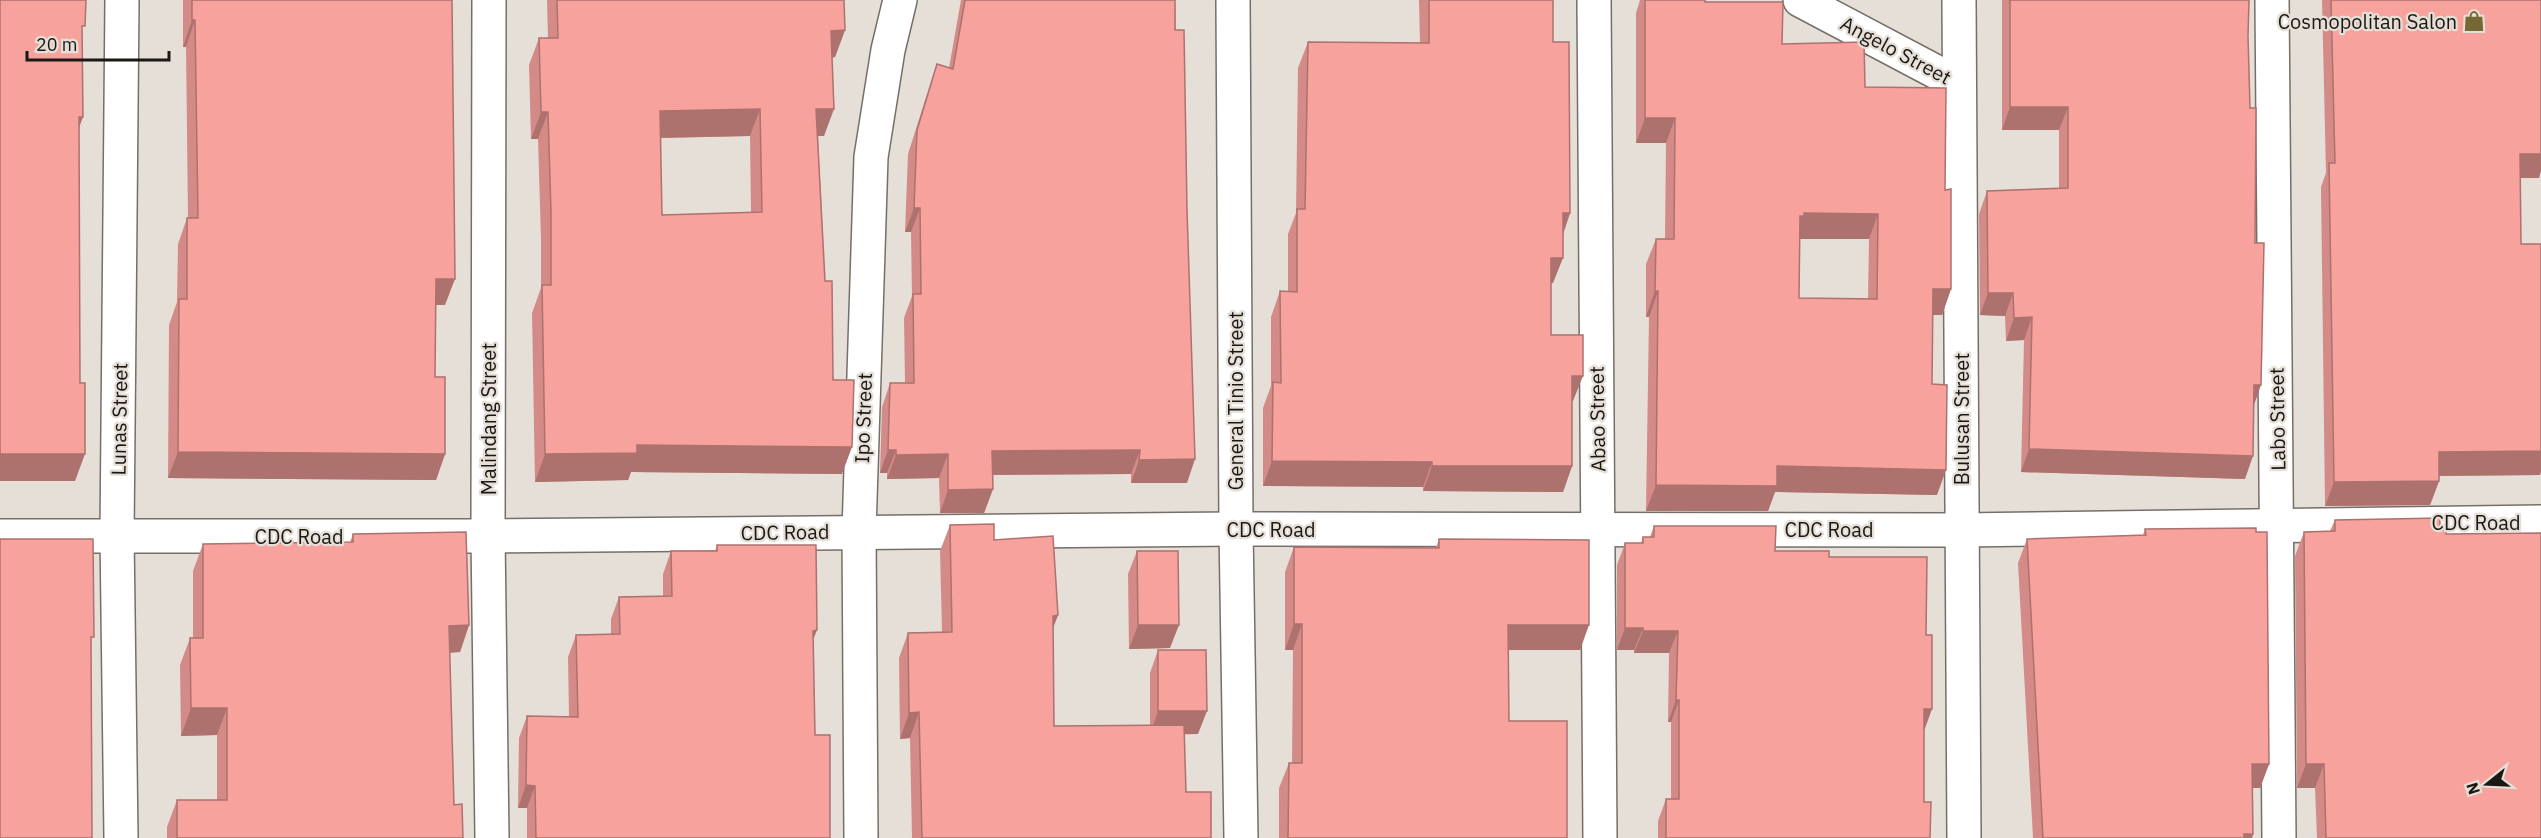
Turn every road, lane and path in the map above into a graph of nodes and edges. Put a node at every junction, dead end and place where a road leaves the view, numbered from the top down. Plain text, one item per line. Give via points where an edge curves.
1 (122, 0) edge
2 (489, 0) edge
3 (900, 0) edge
4 (1233, 0) edge
5 (1594, 0) edge
6 (1800, 0) edge
7 (1959, 0) edge
8 (2272, 0) edge
9 (1959, 84) junction
10 (2541, 522) edge
11 (2278, 524) junction
12 (1598, 528) junction
13 (1236, 529) junction
14 (1961, 530) junction
15 (859, 531) junction
16 (117, 535) junction
17 (0, 536) edge
18 (488, 536) junction
19 (121, 838) edge
20 (492, 838) edge
21 (861, 838) edge
22 (1241, 838) edge
23 (1600, 838) edge
24 (1964, 838) edge
25 (2279, 838) edge

1 - 16 street, Lunas Street
2 - 18 street, Malindang Street
3 - 15 street, Ipo Street via 871,157
4 - 13 street, General Tinio Street
5 - 12 street, Abao Street
6 - 9 street, Angelo Street
7 - 9 street, Bulusan Street
8 - 11 street, Labo Street
9 - 14 street, Bulusan Street
10 - 11 street, CDC Road
11 - 14 street, CDC Road
11 - 25 street, Labo Street
12 - 13 street, CDC Road
12 - 14 street, CDC Road
12 - 23 street, Abao Street
13 - 15 street, CDC Road
13 - 22 street, General Tinio Street
14 - 24 street, Bulusan Street
15 - 18 street, CDC Road
15 - 21 street, Ipo Street
16 - 17 street, CDC Road
16 - 18 street, CDC Road
16 - 19 street, Lunas Street
18 - 20 street, Malindang Street

